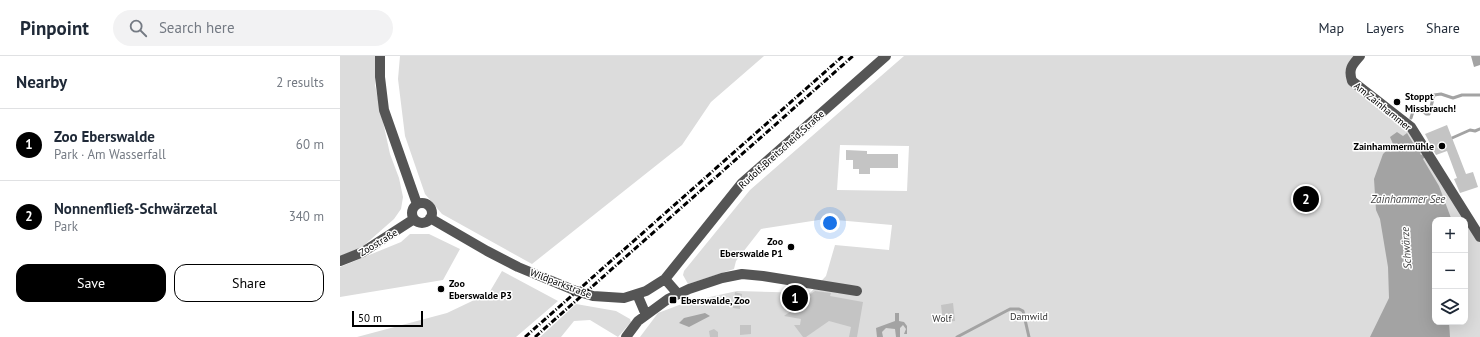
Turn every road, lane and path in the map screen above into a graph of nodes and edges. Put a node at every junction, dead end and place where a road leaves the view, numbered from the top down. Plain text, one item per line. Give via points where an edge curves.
1 (380, 56) edge
2 (886, 56) edge
3 (1360, 56) edge
4 (417, 204) junction
5 (430, 218) junction
6 (414, 219) junction
7 (1480, 237) edge
8 (687, 252) joint
9 (340, 260) edge
10 (665, 279) junction
11 (656, 286) junction
12 (857, 291) dead end
13 (638, 294) junction
14 (678, 294) junction
15 (668, 299) junction
16 (646, 315) junction
17 (626, 337) edge

1 - 4 street via 384,110
2 - 8 street, Rudolf-Breitscheid-Straße via 742,183
3 - 7 street, Am Zainhammer via 1349,72 1352,81 1411,126
4 - 5 street via 423,203 430,207
4 - 6 street via 412,211
5 - 6 street via 420,222
5 - 13 street, Wildparkstraße via 487,251 576,291 609,298 624,298
6 - 9 street, Zoostraße via 363,252
8 - 10 street, Wildparkstraße
10 - 11 street, Wildparkstraße
10 - 14 street
11 - 13 street, Wildparkstraße
11 - 15 street
12 - 14 street via 742,274 722,278
13 - 16 street
14 - 15 street
15 - 16 street
16 - 17 street

